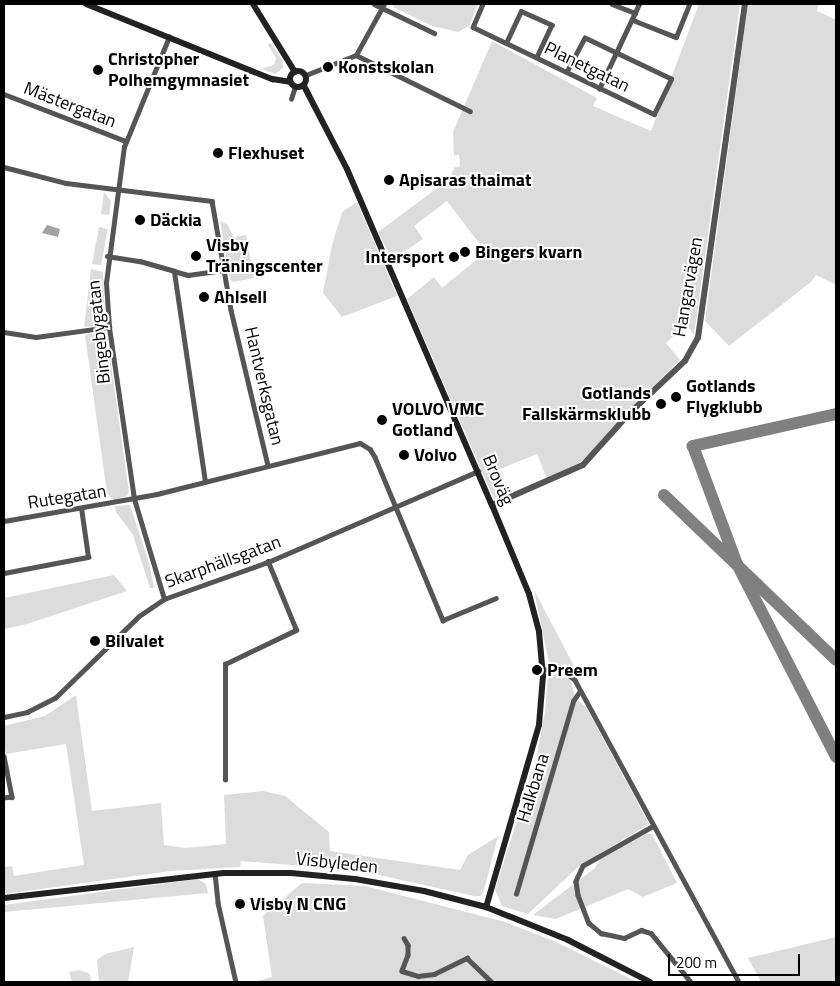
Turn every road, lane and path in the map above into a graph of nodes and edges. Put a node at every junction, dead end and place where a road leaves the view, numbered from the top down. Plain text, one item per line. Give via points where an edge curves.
1 (86, 4) edge
2 (253, 4) edge
3 (374, 4) edge
4 (482, 4) edge
5 (612, 4) edge
6 (639, 4) edge
7 (689, 4) edge
8 (745, 4) edge
9 (382, 6) edge
10 (636, 13) junction
11 (633, 20) junction
12 (434, 34) dead end
13 (168, 38) junction
14 (506, 43) junction
15 (356, 55) junction
16 (615, 55) junction
17 (537, 58) junction
18 (295, 72) junction
19 (567, 72) junction
20 (306, 76) junction
21 (293, 85) junction
22 (304, 86) junction
23 (599, 89) junction
24 (4, 94) edge
25 (290, 99) dead end
26 (470, 111) dead end
27 (126, 141) junction
28 (4, 167) edge
29 (118, 188) junction
30 (107, 256) junction
31 (224, 270) junction
32 (174, 271) junction
33 (109, 327) junction
34 (4, 332) edge
35 (268, 466) junction
36 (478, 471) junction
37 (205, 482) junction
38 (134, 499) junction
39 (492, 505) junction
40 (396, 506) junction
41 (81, 508) junction
42 (4, 521) edge
43 (268, 562) junction
44 (4, 573) edge
45 (496, 598) dead end
46 (164, 599) junction
47 (543, 669) junction
48 (580, 691) junction
49 (4, 717) edge
50 (4, 756) edge
51 (225, 780) dead end
52 (4, 798) edge
53 (654, 826) junction
54 (215, 873) junction
55 (516, 894) dead end
56 (4, 898) edge
57 (486, 907) junction
58 (404, 938) dead end
59 (236, 982) edge
60 (492, 982) edge
61 (650, 982) edge
62 (691, 982) edge
63 (739, 982) edge

1 - 13 main road
2 - 18 main road
3 - 9 street
4 - 14 street, Planetgatan via 473,27
5 - 10 street
6 - 10 street
7 - 11 street via 676,37
8 - 39 street, Hangarvägen via 698,338 685,361 629,414 583,465
9 - 12 street
9 - 15 street
10 - 11 street
11 - 16 street
13 - 21 main road
13 - 27 street, Bingebygatan
14 - 17 street, Planetgatan
14 - 17 street via 521,10 552,25
15 - 20 street
15 - 26 street
16 - 19 street via 585,38
16 - 23 street
16 - 23 street, Planetgatan via 671,79 654,114
17 - 19 street, Planetgatan
18 - 20 main road
18 - 21 main road
19 - 23 street, Planetgatan
20 - 22 main road
21 - 22 main road
21 - 25 street
22 - 36 main road, Broväg via 339,151
24 - 27 street, Mästergatan
27 - 29 street, Bingebygatan
28 - 29 street via 66,183
29 - 30 street, Bingebygatan
29 - 31 street, Hantverksgatan via 212,201
30 - 32 street
30 - 33 street, Bingebygatan
31 - 32 street via 188,275
31 - 35 street, Hantverksgatan
32 - 37 street
33 - 34 street via 36,337
33 - 38 street, Bingebygatan
35 - 37 street, Rutegatan
35 - 40 street, Rutegatan via 360,443 375,457
36 - 39 main road, Broväg
36 - 40 street, Skarphällsgatan
37 - 38 street, Rutegatan
38 - 41 street, Rutegatan
38 - 46 street, Bingebygatan
39 - 47 main road, Broväg via 531,601
40 - 43 street, Skarphällsgatan
40 - 45 street via 443,620
41 - 42 street, Rutegatan
41 - 44 street via 88,556
43 - 46 street, Skarphällsgatan
43 - 51 street via 296,630 224,664
46 - 49 street, Skarphällsgatan via 139,616 55,698 27,712
47 - 48 street via 568,673
47 - 57 main road, Broväg via 541,712 533,752
48 - 53 street
48 - 55 street, Halkbana via 573,701
50 - 52 street via 12,797
53 - 62 street via 583,866 576,881 578,895 589,923 601,933 624,938 641,930 651,933
53 - 63 street
54 - 56 main road, Visbyleden
54 - 57 main road, Visbyleden via 291,873 355,879 431,892
54 - 59 street via 218,903
57 - 61 main road, Visbyleden via 585,947
58 - 60 street via 408,956 402,971 418,976 434,974 467,958

